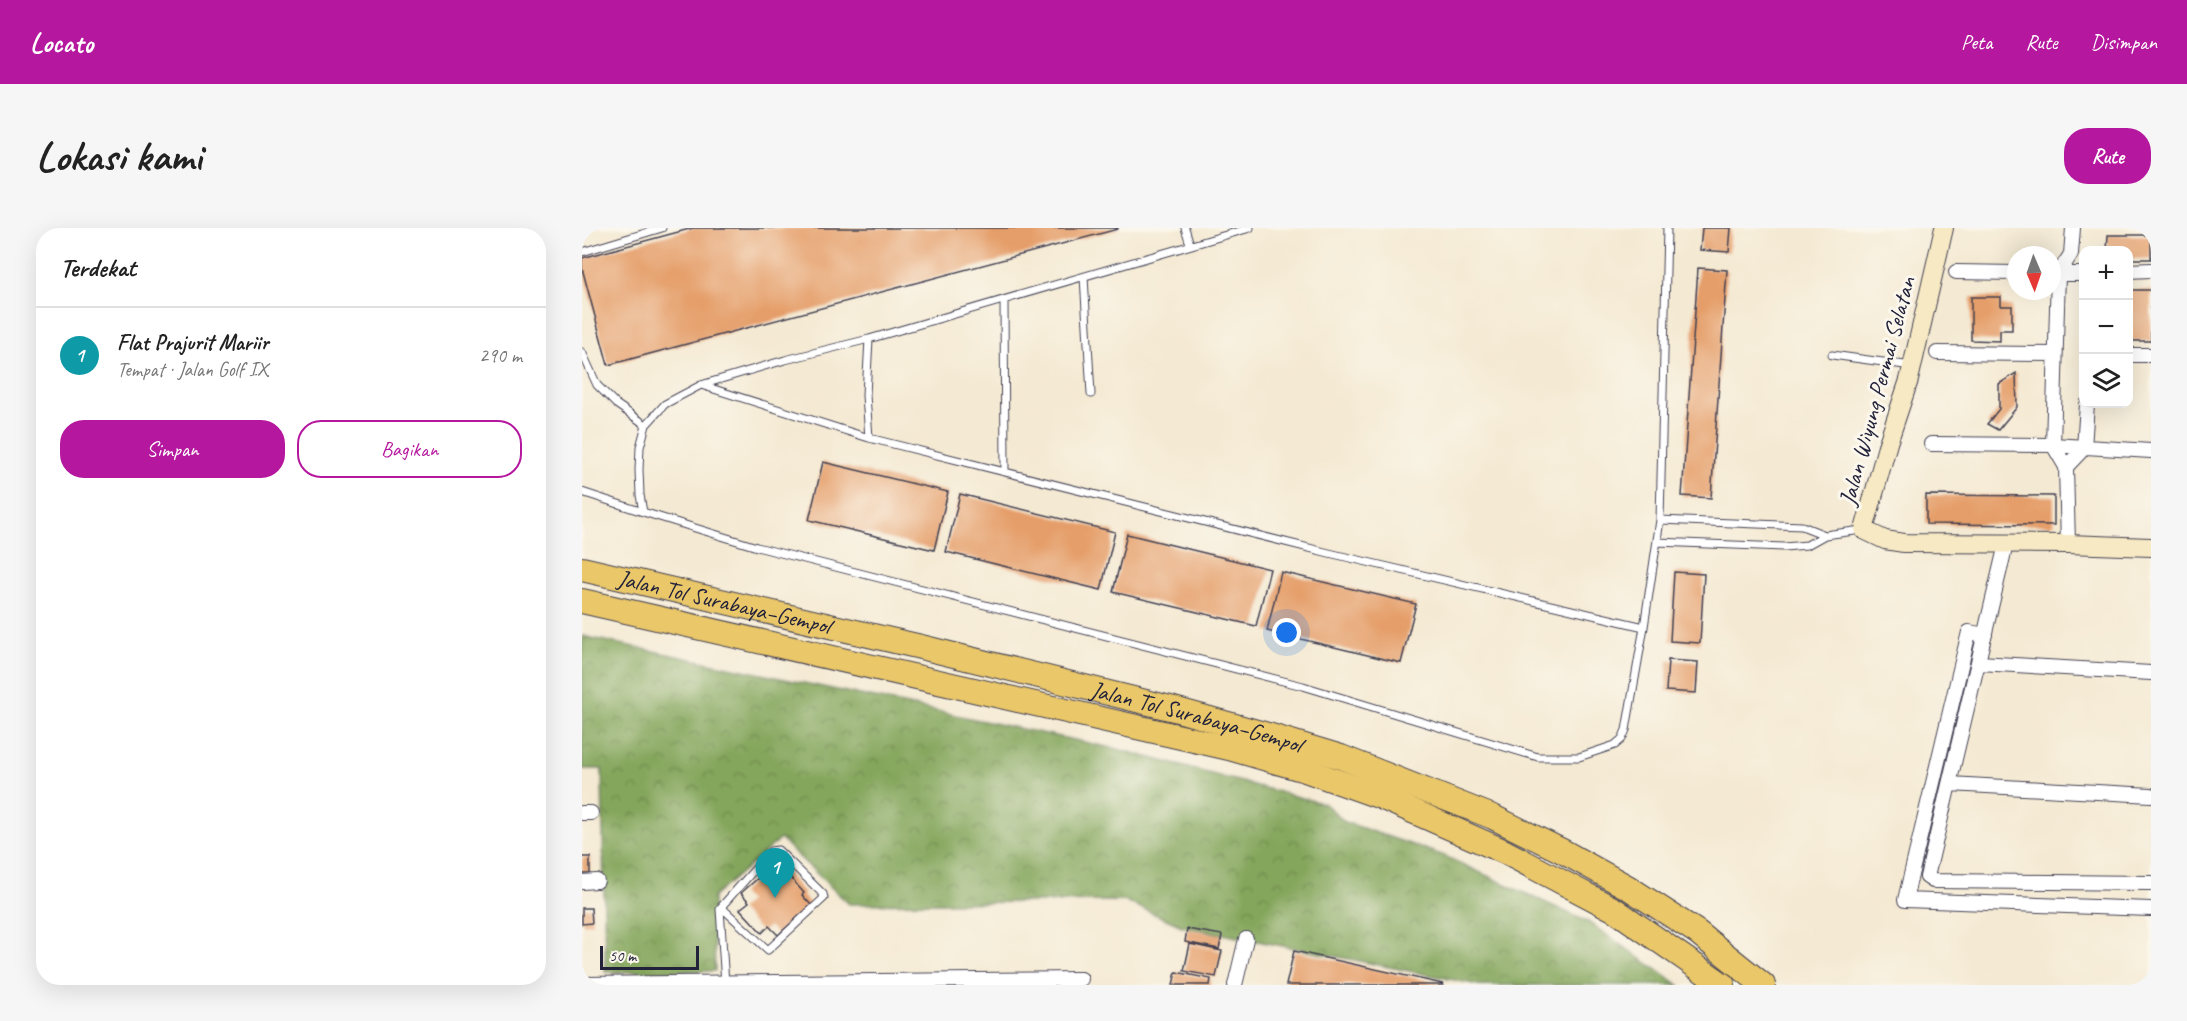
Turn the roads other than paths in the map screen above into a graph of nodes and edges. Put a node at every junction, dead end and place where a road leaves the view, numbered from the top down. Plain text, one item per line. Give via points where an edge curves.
1 (662, 228) edge
2 (1185, 228) edge
3 (1250, 228) edge
4 (1667, 228) edge
5 (1944, 228) edge
6 (2073, 228) edge
7 (1190, 244) junction
8 (582, 252) edge
9 (2072, 254) junction
10 (2079, 261) edge
11 (2061, 267) edge
12 (2151, 270) edge
13 (1956, 272) dead end
14 (2133, 272) edge
15 (2007, 273) edge
16 (2061, 274) edge
17 (2079, 274) edge
18 (1084, 277) junction
19 (1004, 300) junction
20 (2055, 300) edge
21 (869, 339) junction
22 (582, 352) edge
23 (1937, 353) dead end
24 (2055, 354) junction
25 (1832, 355) dead end
26 (2133, 355) edge
27 (2151, 355) edge
28 (1912, 366) junction
29 (701, 385) junction
30 (1090, 394) dead end
31 (2087, 408) edge
32 (646, 425) junction
33 (869, 438) junction
34 (1931, 444) dead end
35 (2053, 445) junction
36 (2084, 448) junction
37 (2151, 451) edge
38 (2066, 467) junction
39 (1005, 471) junction
40 (582, 492) edge
41 (643, 512) junction
42 (1660, 520) junction
43 (1864, 530) junction
44 (1825, 535) junction
45 (1657, 542) junction
46 (2006, 544) junction
47 (2068, 544) junction
48 (2151, 547) edge
49 (582, 563) edge
50 (582, 569) edge
51 (645, 582) junction
52 (585, 602) edge
53 (1644, 627) junction
54 (1985, 635) junction
55 (1979, 663) junction
56 (2151, 673) edge
57 (1950, 784) junction
58 (2151, 795) edge
59 (597, 881) dead end
60 (582, 882) edge
61 (2151, 883) edge
62 (721, 907) junction
63 (2151, 909) edge
64 (1246, 939) dead end
65 (1082, 979) dead end
66 (1019, 983) edge
67 (582, 984) edge
68 (725, 984) edge
69 (1235, 985) edge
70 (1723, 985) edge
71 (1762, 985) edge

1 - 8 lane
2 - 7 lane
3 - 7 lane
4 - 42 lane
5 - 28 street, Jalan Wiyung Permai Selatan
6 - 9 street
7 - 18 lane
9 - 10 street
9 - 11 street
12 - 14 street
13 - 15 street
16 - 17 street
18 - 19 lane
18 - 30 lane
19 - 21 lane
19 - 39 lane
20 - 24 street
21 - 29 lane
21 - 33 lane
22 - 32 lane via 597,385
23 - 24 street
24 - 35 street
25 - 28 lane
26 - 27 street
28 - 43 street, Jalan Wiyung Permai Selatan
29 - 32 lane via 665,404
29 - 33 lane
31 - 36 street
32 - 41 lane via 639,470
33 - 39 lane
34 - 35 street
35 - 36 street
35 - 38 street
36 - 37 street
36 - 38 street
38 - 47 street
39 - 53 lane
40 - 41 lane
41 - 53 lane via 757,547 1303,686 1538,757 1579,757 1615,745 1622,738
42 - 44 lane via 1802,526
42 - 45 lane
43 - 44 lane
43 - 46 street, Jalan Wiyung Permai Selatan via 1885,540 1904,543
44 - 45 lane via 1807,545 1784,547
45 - 53 lane
46 - 47 street, Jalan Wiyung Permai Selatan
46 - 54 street
47 - 48 street, Jalan Wiyung Permai Selatan
49 - 51 highway
50 - 51 highway, Jalan Tol Surabaya–Gempol
51 - 71 highway, Jalan Tol Surabaya–Gempol via 1174,709 1341,757 1493,817 1562,851 1697,932
52 - 70 highway, Jalan Tol Surabaya–Gempol via 1229,748 1305,770 1381,797 1505,852 1615,910
54 - 55 street
54 - 63 street via 1969,633 1905,900
55 - 56 street
55 - 57 street
57 - 58 street
57 - 61 street via 1927,875 1930,880
59 - 60 street
62 - 62 lane via 774,850 824,897 768,950
62 - 68 lane
64 - 69 street
65 - 66 street
66 - 68 street
67 - 68 street

